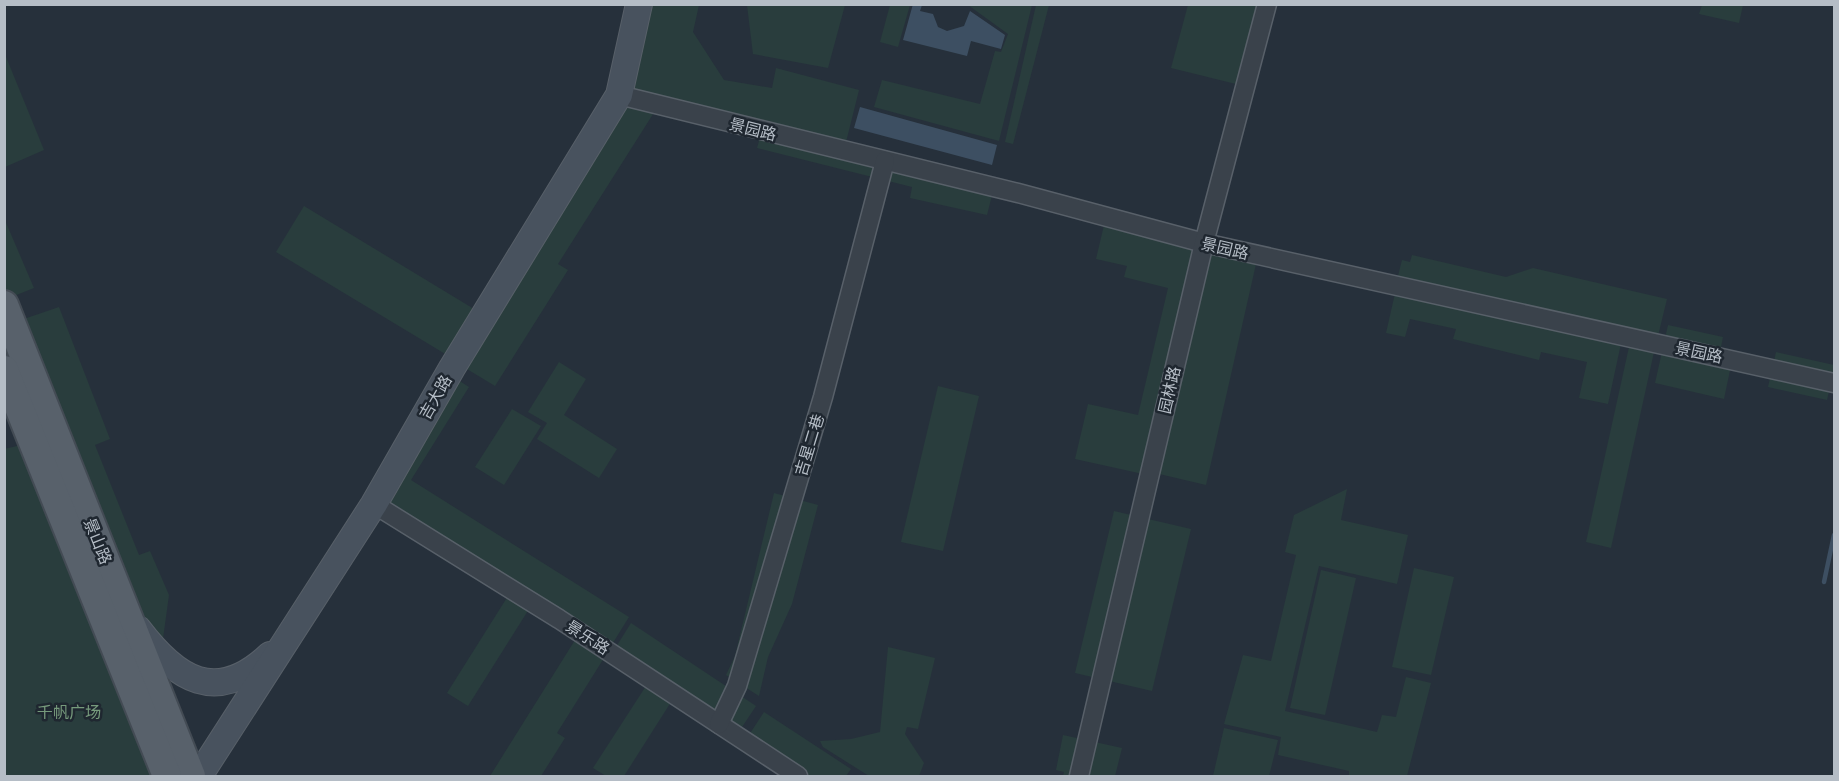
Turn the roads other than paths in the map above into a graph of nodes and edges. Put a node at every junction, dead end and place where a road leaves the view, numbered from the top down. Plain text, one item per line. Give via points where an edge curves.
1 (639, 4) edge
2 (1267, 4) edge
3 (619, 95) junction
4 (885, 161) junction
5 (1204, 243) junction
6 (4, 305) edge
7 (4, 370) edge
8 (1834, 383) edge
9 (374, 504) junction
10 (128, 617) junction
11 (288, 639) junction
12 (718, 724) junction
13 (161, 770) edge
14 (191, 777) edge
15 (200, 777) edge
16 (798, 777) edge
17 (1079, 777) edge

1 - 3 main road, 吉大路
2 - 5 street, 园林路
3 - 4 street, 景园路
3 - 9 main road, 吉大路
4 - 5 street, 景园路
4 - 12 street, 吉星二巷 via 824,397 737,686
5 - 8 street, 景园路
5 - 17 street, 园林路
6 - 10 main road, 景山路
7 - 13 main road, 景山路
9 - 11 main road, 吉大路
9 - 12 street, 景乐路
10 - 11 main road via 170,667 206,682 239,677
10 - 14 main road, 景山路
11 - 15 main road, 吉大路
12 - 16 street, 景乐路

